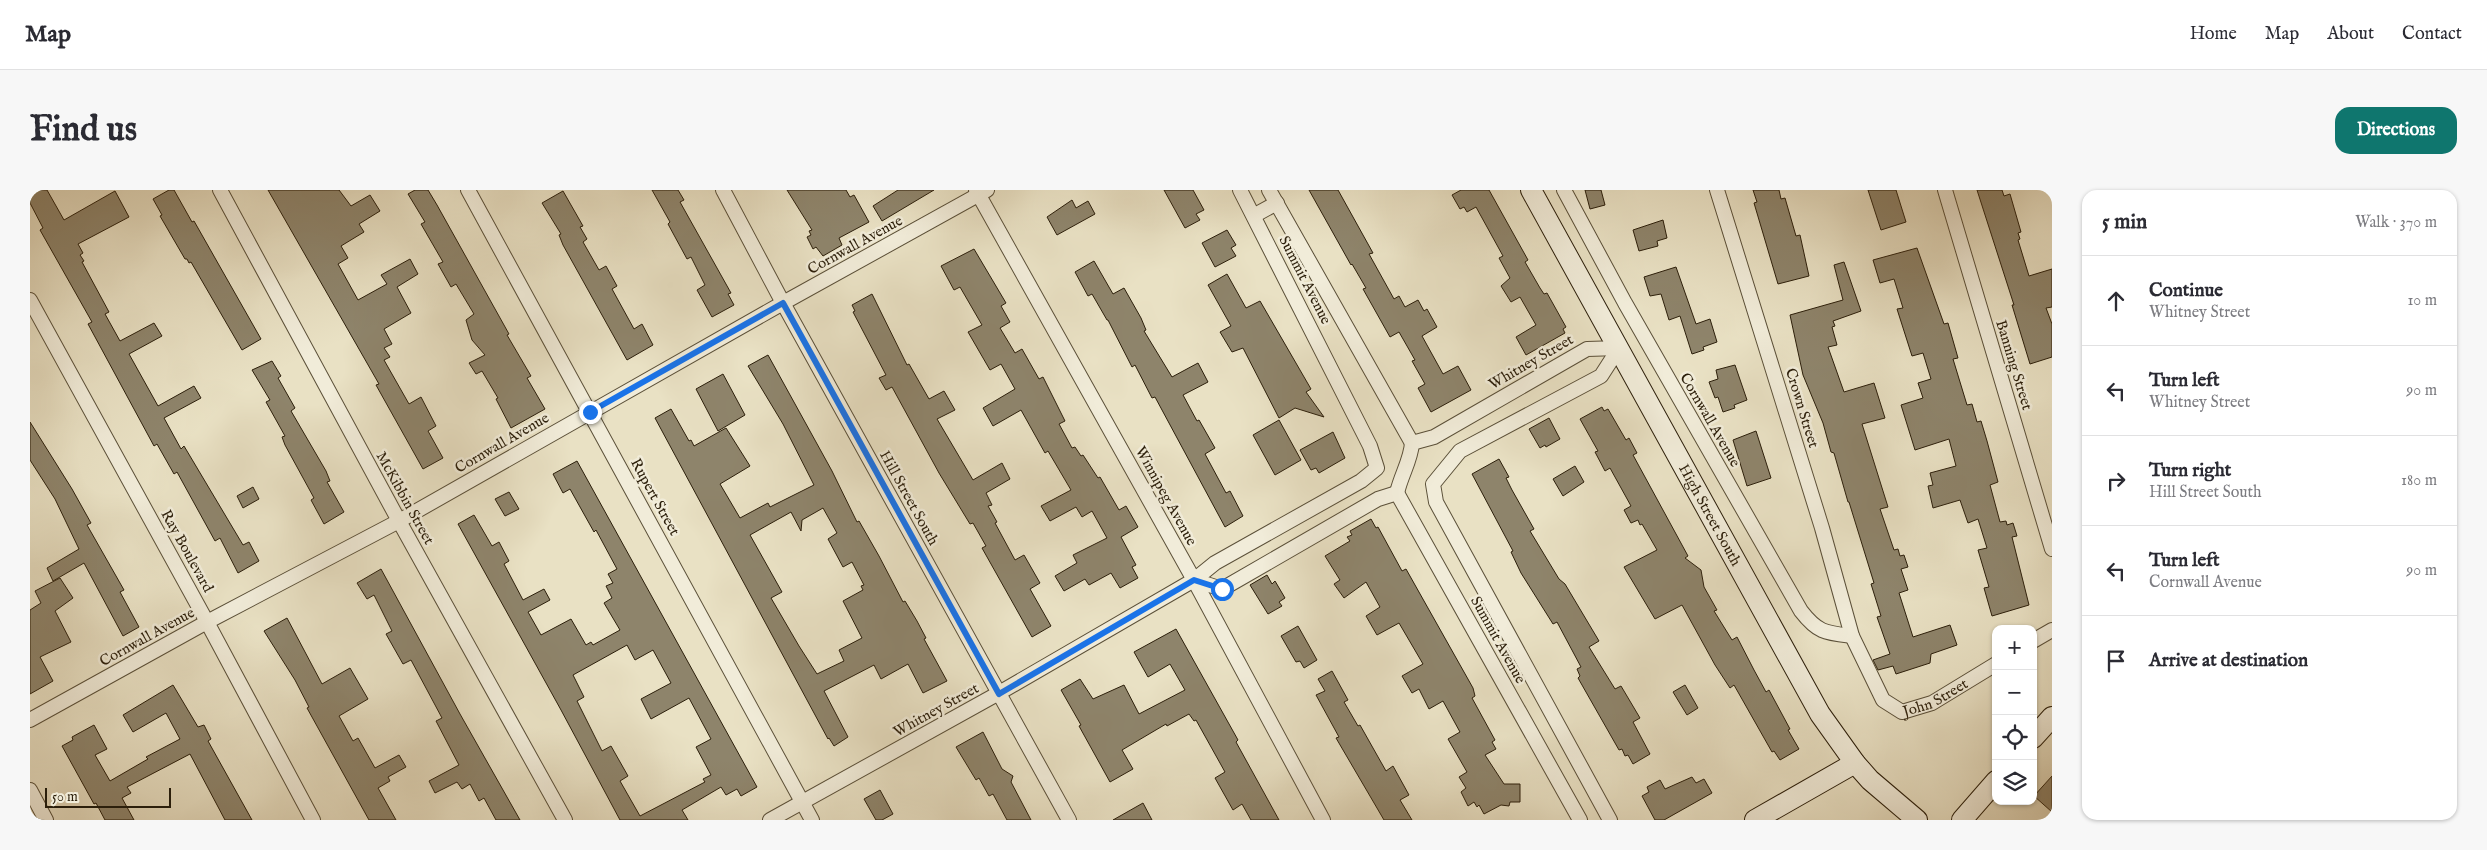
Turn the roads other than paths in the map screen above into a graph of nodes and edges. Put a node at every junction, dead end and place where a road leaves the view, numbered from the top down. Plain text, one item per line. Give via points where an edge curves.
1 (220, 190) edge
2 (468, 190) edge
3 (723, 190) edge
4 (1240, 190) edge
5 (1269, 190) edge
6 (1530, 190) edge
7 (1564, 190) edge
8 (1717, 190) edge
9 (1945, 190) edge
10 (981, 192) edge
11 (1277, 203) junction
12 (1255, 215) junction
13 (30, 300) edge
14 (783, 303) junction
15 (1620, 348) junction
16 (590, 412) junction
17 (1412, 443) junction
18 (1377, 468) joint
19 (1397, 493) junction
20 (399, 521) junction
21 (2052, 549) edge
22 (1194, 580) junction
23 (207, 622) junction
24 (2052, 630) edge
25 (1852, 636) junction
26 (2037, 639) edge
27 (1992, 666) edge
28 (999, 694) junction
29 (2052, 717) edge
30 (30, 720) edge
31 (2037, 734) edge
32 (1855, 763) junction
33 (1992, 786) edge
34 (30, 790) edge
35 (803, 802) junction
36 (46, 820) edge
37 (313, 820) edge
38 (565, 820) edge
39 (770, 820) edge
40 (812, 820) edge
41 (1069, 820) edge
42 (1323, 820) edge
43 (1580, 820) edge
44 (1610, 820) edge
45 (1756, 820) edge
46 (1917, 820) edge
47 (1962, 820) edge

1 - 20 street, McKibbin Street
2 - 16 street, Rupert Street
3 - 14 street, Hill Street South
4 - 12 street, Summit Avenue
5 - 11 street, Summit Avenue
6 - 15 main road, High Street South
7 - 25 street, Cornwall Avenue via 1624,303 1801,611 1822,632
8 - 25 street, Crown Street via 1822,528
9 - 21 street, Banning Street
10 - 14 street, Cornwall Avenue
10 - 22 street, Winnipeg Avenue
11 - 12 street
11 - 17 street, Summit Avenue
12 - 18 street, Summit Avenue via 1370,446
13 - 23 street, Ray Boulevard
14 - 16 street, Cornwall Avenue
14 - 28 street, Hill Street South
15 - 17 street, Whitney Street via 1587,349 1434,437
15 - 32 main road, High Street South via 1820,714
15 - 44 street, Summit Avenue via 1601,376 1460,451 1433,484 1436,502
16 - 20 street, Cornwall Avenue
16 - 35 street, Rupert Street
17 - 19 street via 1411,456 1401,475
18 - 22 street, Whitney Street via 1361,481 1215,563
19 - 22 street via 1378,499 1222,589
19 - 43 street, Summit Avenue
20 - 23 street, Cornwall Avenue
20 - 38 street, McKibbin Street
22 - 28 street, Whitney Street
22 - 42 street, Winnipeg Avenue
23 - 30 street, Cornwall Avenue
23 - 37 street, Ray Boulevard
24 - 26 street
25 - 27 street, John Street via 1883,700 1902,712 1932,703
28 - 35 street, Whitney Street
28 - 41 street, Hill Street South
29 - 31 main road
32 - 45 main road
32 - 46 main road, High Street South
33 - 47 main road
34 - 36 street
35 - 39 street, Whitney Street
35 - 40 street, Rupert Street

